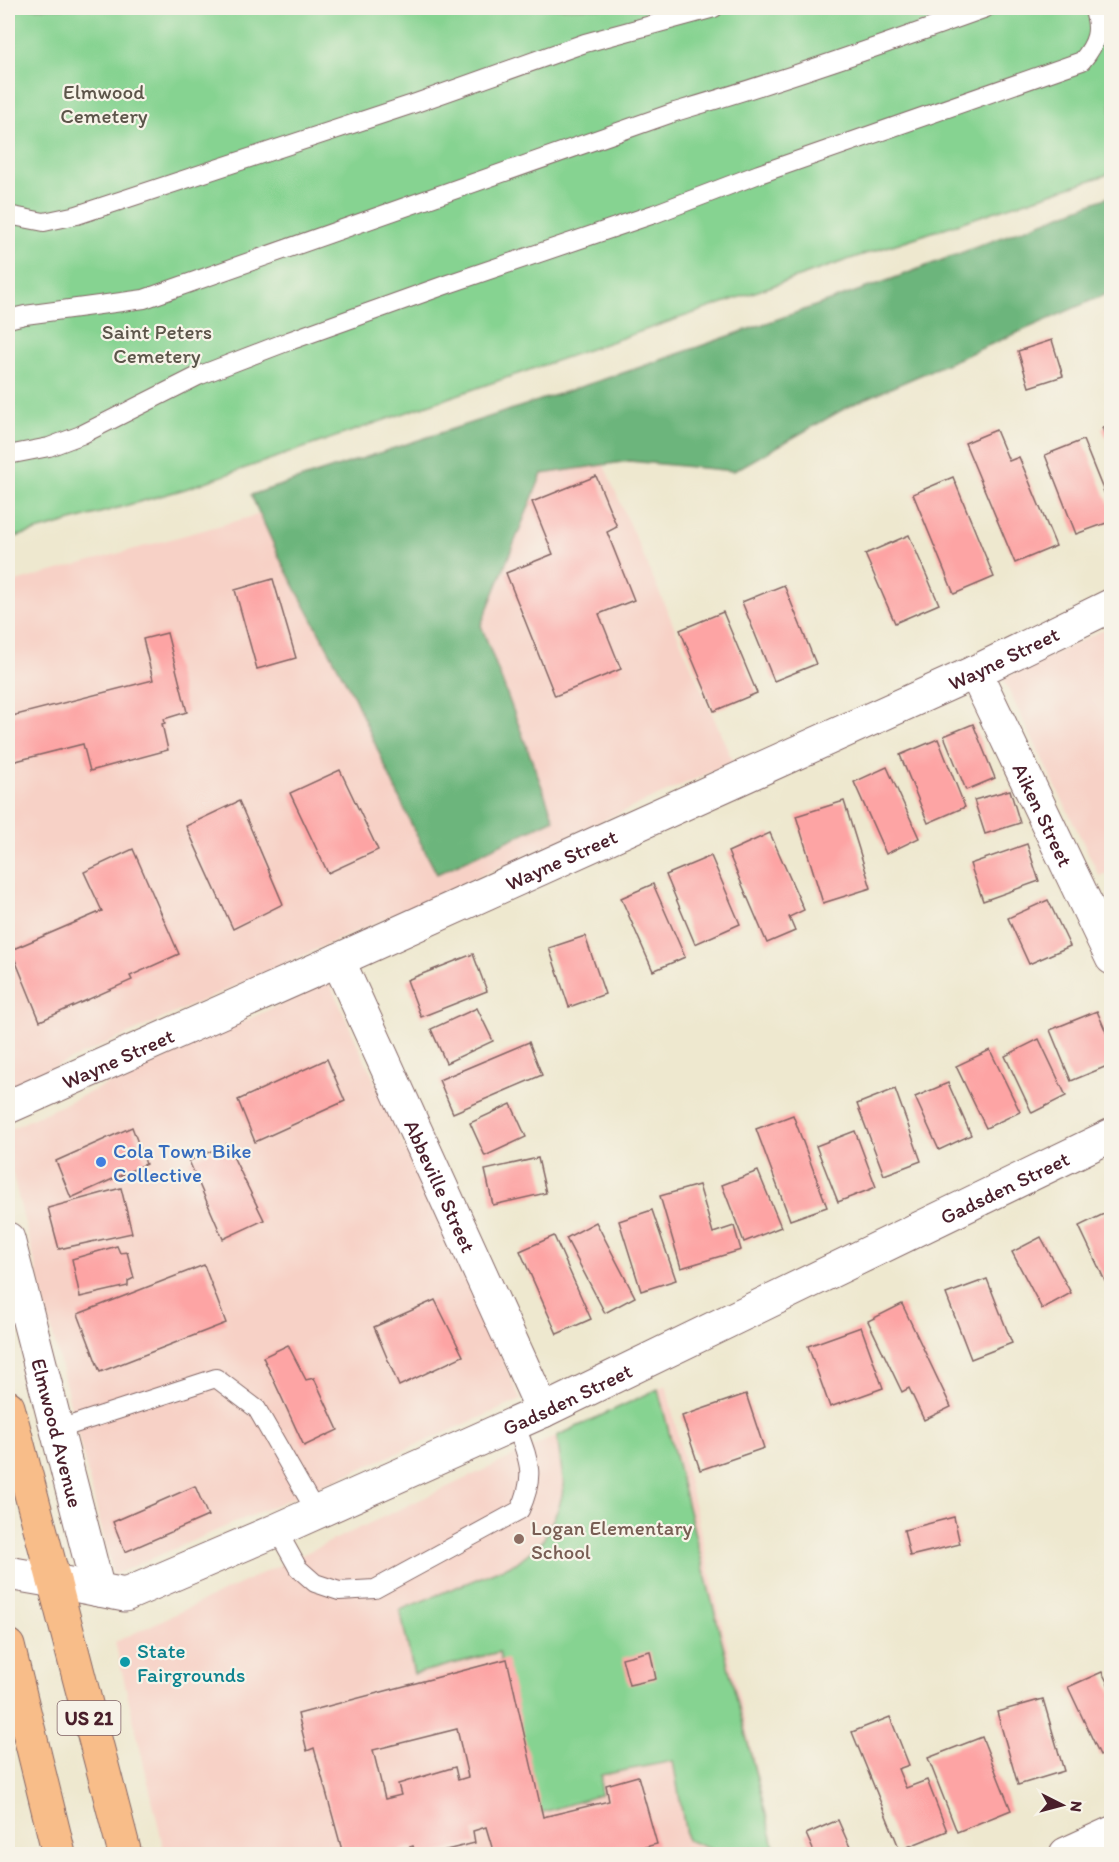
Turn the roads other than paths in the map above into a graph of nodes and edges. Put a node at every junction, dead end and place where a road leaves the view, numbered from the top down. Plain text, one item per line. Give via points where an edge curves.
1 (714, 8) edge
2 (986, 8) edge
3 (1094, 8) edge
4 (8, 215) edge
5 (8, 319) edge
6 (8, 455) edge
7 (1112, 605) edge
8 (975, 672) junction
9 (1112, 957) edge
10 (338, 960) junction
11 (8, 1107) edge
12 (1112, 1135) edge
13 (8, 1239) edge
14 (8, 1407) edge
15 (529, 1417) junction
16 (56, 1430) junction
17 (316, 1512) junction
18 (277, 1530) junction
19 (8, 1573) edge
20 (54, 1581) junction
21 (98, 1590) junction
22 (8, 1646) edge
23 (1112, 1833) edge
24 (59, 1854) edge
25 (125, 1854) edge
26 (1066, 1854) edge

1 - 4 lane via 585,44 76,215 44,222
2 - 5 lane via 848,58 675,112 144,299
3 - 6 lane via 1099,25 1092,49 1082,62 299,338 198,376 81,435 49,447
7 - 8 street, Wayne Street
8 - 9 street, Aiken Street
8 - 10 street, Wayne Street
10 - 11 street, Wayne Street
10 - 15 street, Abbeville Street
12 - 15 street, Gadsden Street
13 - 16 street, Elmwood Avenue
14 - 20 highway
15 - 17 street, Gadsden Street
15 - 18 lane via 528,1492 520,1510 375,1589 339,1591 315,1583 298,1568
16 - 17 lane via 216,1378 257,1409
16 - 21 street, Elmwood Avenue
17 - 18 street, Gadsden Street
18 - 21 street, Gadsden Street via 125,1595
19 - 20 street, Gadsden Street
20 - 21 street, Gadsden Street
20 - 25 highway, US 21
22 - 24 highway, US 21
23 - 26 street

